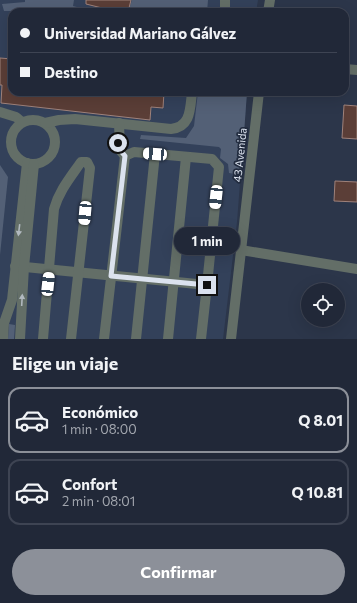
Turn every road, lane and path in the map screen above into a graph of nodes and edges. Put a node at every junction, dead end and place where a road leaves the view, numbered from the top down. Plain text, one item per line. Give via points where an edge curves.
1 (191, 96) edge
2 (259, 96) edge
3 (0, 112) edge
4 (22, 122) junction
5 (45, 123) junction
6 (119, 123) junction
7 (155, 154) junction
8 (125, 156) junction
9 (186, 157) junction
10 (30, 164) junction
11 (241, 250) junction
12 (19, 267) junction
13 (357, 269) edge
14 (50, 270) junction
15 (79, 273) junction
16 (111, 276) junction
17 (142, 279) junction
18 (174, 282) junction
19 (207, 285) junction
20 (3, 339) edge
21 (20, 339) edge
22 (43, 339) edge
23 (71, 339) edge
24 (104, 339) edge
25 (136, 339) edge
26 (168, 339) edge
27 (202, 339) edge
28 (231, 339) edge

1 - 6 street via 188,119 178,128
2 - 11 street, 43 Avenida
3 - 4 street via 16,117
4 - 5 street via 34,120
4 - 10 street via 16,127 11,141 15,155
5 - 6 street via 74,119
5 - 10 street via 54,134 54,148 47,159
6 - 8 street via 120,150
7 - 8 street via 134,152
7 - 9 street
7 - 17 street
8 - 16 street
9 - 18 street
9 - 19 street via 212,159 219,167
10 - 12 street
11 - 13 street
11 - 28 street, 43 Avenida
12 - 14 street
12 - 20 street via 4,323
21 -> 12 street
14 - 15 street
14 - 15 street via 54,209 58,197 80,162 85,161 90,168
14 - 22 street
15 - 16 street
15 - 23 street
16 - 17 street
16 - 24 street
17 - 18 street
17 - 25 street
18 - 19 street
18 - 26 street
19 - 27 street

